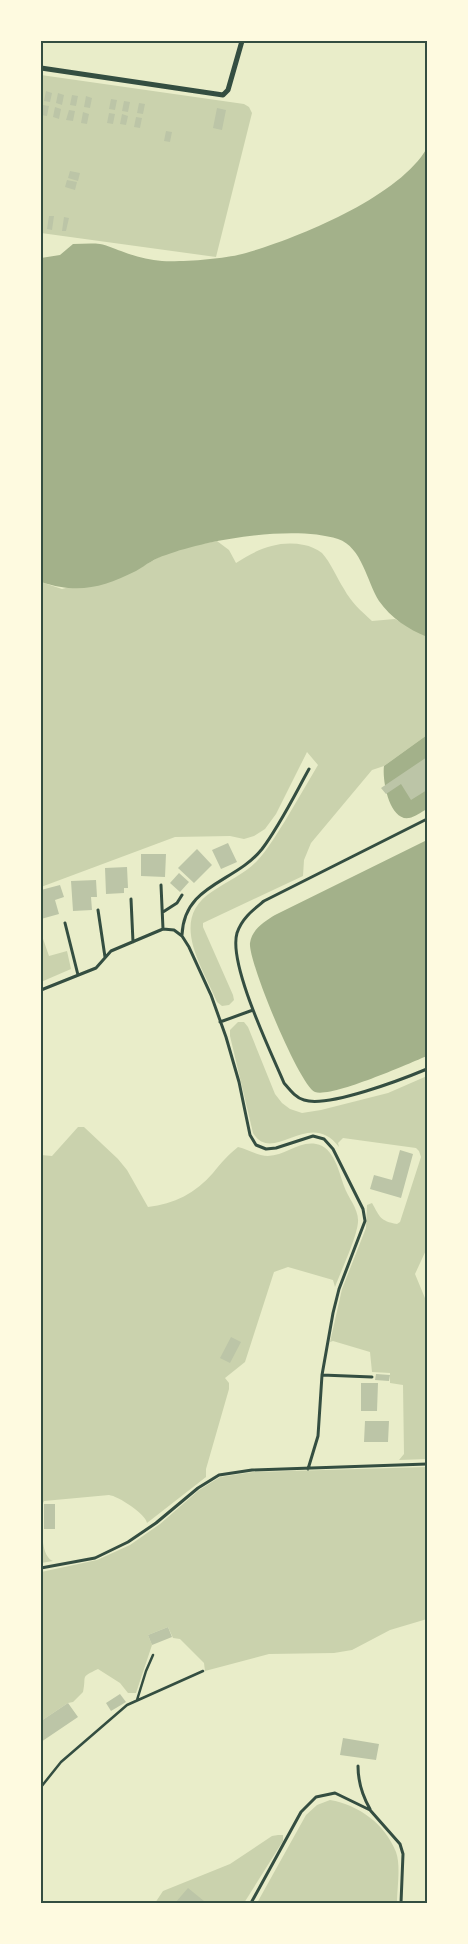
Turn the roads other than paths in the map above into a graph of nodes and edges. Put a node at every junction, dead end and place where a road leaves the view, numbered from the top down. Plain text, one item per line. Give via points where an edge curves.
1 (242, 41) edge
2 (41, 68) edge
3 (309, 769) dead end
4 (427, 819) edge
5 (161, 885) dead end
6 (182, 895) dead end
7 (130, 899) dead end
8 (98, 910) dead end
9 (162, 913) junction
10 (65, 923) dead end
11 (163, 929) junction
12 (182, 936) junction
13 (133, 942) junction
14 (105, 958) junction
15 (78, 976) junction
16 (41, 990) edge
17 (253, 1010) junction
18 (220, 1022) junction
19 (427, 1069) edge
20 (322, 1375) junction
21 (372, 1377) dead end
22 (427, 1464) edge
23 (308, 1468) junction
24 (41, 1568) edge
25 (358, 1766) dead end
26 (370, 1810) junction
27 (251, 1903) edge
28 (402, 1903) edge

1 - 2 street via 228,90 223,94
3 - 12 lane via 262,849 191,904 185,915
4 - 17 lane via 264,901 246,915 237,934 236,955
5 - 9 lane
6 - 9 lane via 177,903
7 - 13 lane
8 - 14 lane
9 - 11 lane
10 - 15 lane
11 - 12 lane via 174,930
11 - 13 lane
12 - 18 lane
13 - 14 lane via 111,951
14 - 15 lane via 96,968
15 - 16 lane
17 - 18 lane
17 - 19 lane via 284,1083 304,1100 332,1100 379,1088
18 - 20 lane via 239,1082 250,1136 256,1145 276,1148 314,1136 324,1139 333,1148 364,1209 362,1232 339,1289
20 - 21 lane
20 - 23 lane via 318,1436
22 - 23 lane
23 - 24 lane via 220,1475 128,1542 95,1558
25 - 26 lane via 362,1795
26 - 27 lane via 335,1793 316,1797 301,1812
26 - 28 lane via 402,1848

